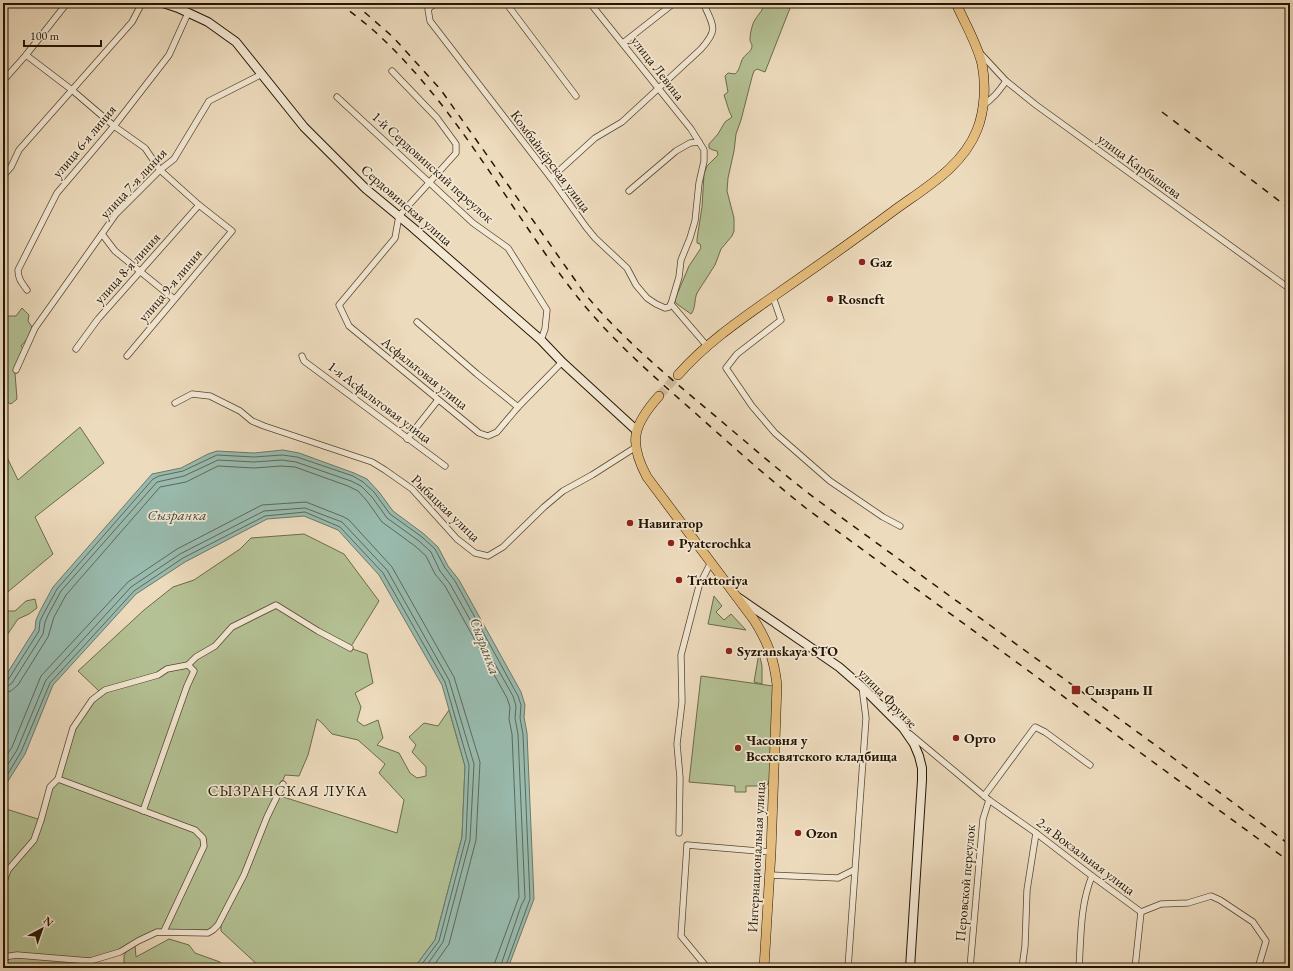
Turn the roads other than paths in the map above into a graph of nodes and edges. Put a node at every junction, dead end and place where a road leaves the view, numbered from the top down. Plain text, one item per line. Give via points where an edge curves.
1 (67, 3) edge
2 (142, 3) edge
3 (163, 3) edge
4 (436, 3) edge
5 (506, 3) edge
6 (590, 3) edge
7 (674, 3) edge
8 (956, 3) edge
9 (705, 8) dead end
10 (188, 13) junction
11 (623, 43) junction
12 (977, 50) junction
13 (26, 55) junction
14 (392, 71) dead end
15 (262, 74) junction
16 (3, 80) edge
17 (1006, 81) junction
18 (658, 88) junction
19 (72, 90) junction
20 (576, 96) dead end
21 (338, 97) dead end
22 (982, 106) junction
23 (114, 126) junction
24 (699, 142) junction
25 (160, 170) junction
26 (3, 176) edge
27 (551, 178) junction
28 (430, 183) junction
29 (629, 191) dead end
30 (199, 205) junction
31 (399, 216) junction
32 (102, 234) junction
33 (141, 272) junction
34 (28, 290) dead end
35 (1290, 290) edge
36 (773, 297) junction
37 (174, 299) junction
38 (672, 304) junction
39 (417, 322) dead end
40 (541, 340) junction
41 (707, 346) junction
42 (76, 349) dead end
43 (127, 356) dead end
44 (302, 356) dead end
45 (562, 362) junction
46 (16, 370) dead end
47 (678, 375) tunnel mouth
48 (659, 396) tunnel mouth
49 (438, 400) junction
50 (175, 403) dead end
51 (518, 407) junction
52 (636, 430) junction
53 (407, 439) junction
54 (636, 447) junction
55 (445, 466) dead end
56 (900, 526) dead end
57 (711, 562) junction
58 (737, 596) junction
59 (770, 619) junction
60 (760, 628) junction
61 (350, 648) dead end
62 (188, 665) junction
63 (862, 687) junction
64 (903, 728) junction
65 (1090, 765) dead end
66 (58, 779) junction
67 (283, 784) dead end
68 (984, 796) junction
69 (989, 800) junction
70 (143, 811) junction
71 (1036, 833) junction
72 (679, 834) dead end
73 (771, 852) junction
74 (854, 870) junction
75 (770, 875) junction
76 (1092, 876) junction
77 (3, 884) edge
78 (1142, 912) junction
79 (164, 931) junction
80 (3, 957) edge
81 (90, 961) junction
82 (87, 968) edge
83 (702, 968) edge
84 (764, 968) edge
85 (848, 968) edge
86 (910, 968) edge
87 (970, 968) edge
88 (1022, 968) edge
89 (1079, 968) edge
90 (1135, 968) edge
91 (1258, 968) edge

1 - 13 street
2 - 19 street via 132,22
3 - 10 street, Сердовинская улица
4 - 27 street, Комбайнёрская улица via 428,9 430,21
5 - 20 street
6 - 11 street, улица Левина
7 - 11 street
8 - 12 main road
9 - 18 street via 713,24 712,37
10 - 15 street, Сердовинская улица via 208,22 236,42
10 - 23 street, улица 6-я линия via 169,55
11 - 18 street, улица Левина
12 - 17 street, улица Карбышева
12 - 22 main road via 982,64 984,85
13 - 16 street
13 - 19 street
14 - 28 street via 437,118 456,144 456,153
15 - 25 street, улица 7-я линия via 209,101 174,159
15 - 31 street, Сердовинская улица via 304,127 366,189
17 - 22 street via 994,97
17 - 35 street, улица Карбышева
18 - 24 street, улица Левина
18 - 27 street via 622,122 595,138
19 - 23 street
19 - 26 street via 19,150 11,167
21 - 28 street, 1-й Сердовинский переулок
22 - 36 main road via 977,130 960,159
23 - 25 street via 145,148
23 - 34 street, улица 6-я линия via 57,193 18,270 18,277
24 - 29 street via 690,143 676,151
24 - 38 street, улица Левина via 704,150 704,161 695,221 681,260
25 - 30 street
25 - 32 street, улица 7-я линия via 116,214
27 - 38 street, Комбайнёрская улица via 595,238 627,268 647,298 665,308
28 - 31 street
28 - 40 street, 1-й Сердовинский переулок via 473,223 508,248 546,310 545,329
30 - 33 street, улица 8-я линия
30 - 37 street, улица 9-я линия via 232,231
31 - 40 street, Сердовинская улица
31 - 49 street, Асфальтовая улица via 395,238 339,305 349,326
32 - 33 street via 115,250
32 - 46 street, улица 7-я линия via 35,328
33 - 37 street
33 - 42 street, улица 8-я линия via 98,319
36 - 41 main road via 740,319
36 - 56 street via 781,320 737,354 726,368 752,406 775,433 830,481
37 - 43 street, улица 9-я линия
38 - 41 street
39 - 51 street
40 - 45 street, Сердовинская улица
41 - 47 main road
44 - 53 street, 1-я Асфальтовая улица via 304,361
45 - 51 street
45 - 52 street, Сердовинская улица
48 - 52 main road via 641,417
49 - 51 street, Асфальтовая улица via 479,433 488,436 497,432
49 - 53 street
50 - 54 street, Рыбацкая улица via 192,394 210,396 264,426 372,462 412,489 457,539 475,553 488,556 503,547 563,491 592,476
52 - 54 main road, Интернациональная улица
53 - 55 street, 1-я Асфальтовая улица
54 - 57 main road, Интернациональная улица via 639,462 647,477
57 - 58 main road, Интернациональная улица
57 - 72 street via 699,586 682,655 682,702 677,744 680,778
58 - 59 street, улица Фрунзе
58 - 60 main road, Интернациональная улица
59 - 60 street via 764,621
59 - 63 street, улица Фрунзе via 839,667
60 - 73 main road, Интернациональная улица via 772,653 777,685
61 - 62 street via 276,606 232,627 214,646
62 - 66 street via 167,669 158,675 105,690 92,700 73,728
62 - 70 street via 194,671
63 - 64 street, улица Фрунзе
63 - 74 street via 866,718
64 - 68 street, 2-я Вокзальная улица
64 - 86 street, улица Фрунзе via 914,744 922,768
65 - 68 street via 1035,727
66 - 70 street
66 - 77 street via 50,787 34,840 8,870
67 - 79 street via 244,875 218,925 208,933
68 - 69 street, 2-я Вокзальная улица
69 - 71 street, 2-я Вокзальная улица
69 - 87 street, Перовской переулок via 982,819
70 - 79 street via 195,830 203,838 204,846
71 - 76 street, 2-я Вокзальная улица
71 - 88 street via 1027,890
73 - 75 main road, Интернациональная улица
73 - 83 street via 687,845 681,936 705,964
74 - 75 street via 838,878
74 - 85 street
75 - 84 main road, Интернациональная улица
76 - 78 street, 2-я Вокзальная улица
76 - 89 street via 1082,914
78 - 90 street
78 - 91 street, 2-я Вокзальная улица via 1161,904 1188,903 1211,896 1220,900 1253,922 1266,941
79 - 81 street via 138,941 120,952
80 - 81 street via 17,955
81 - 82 street

